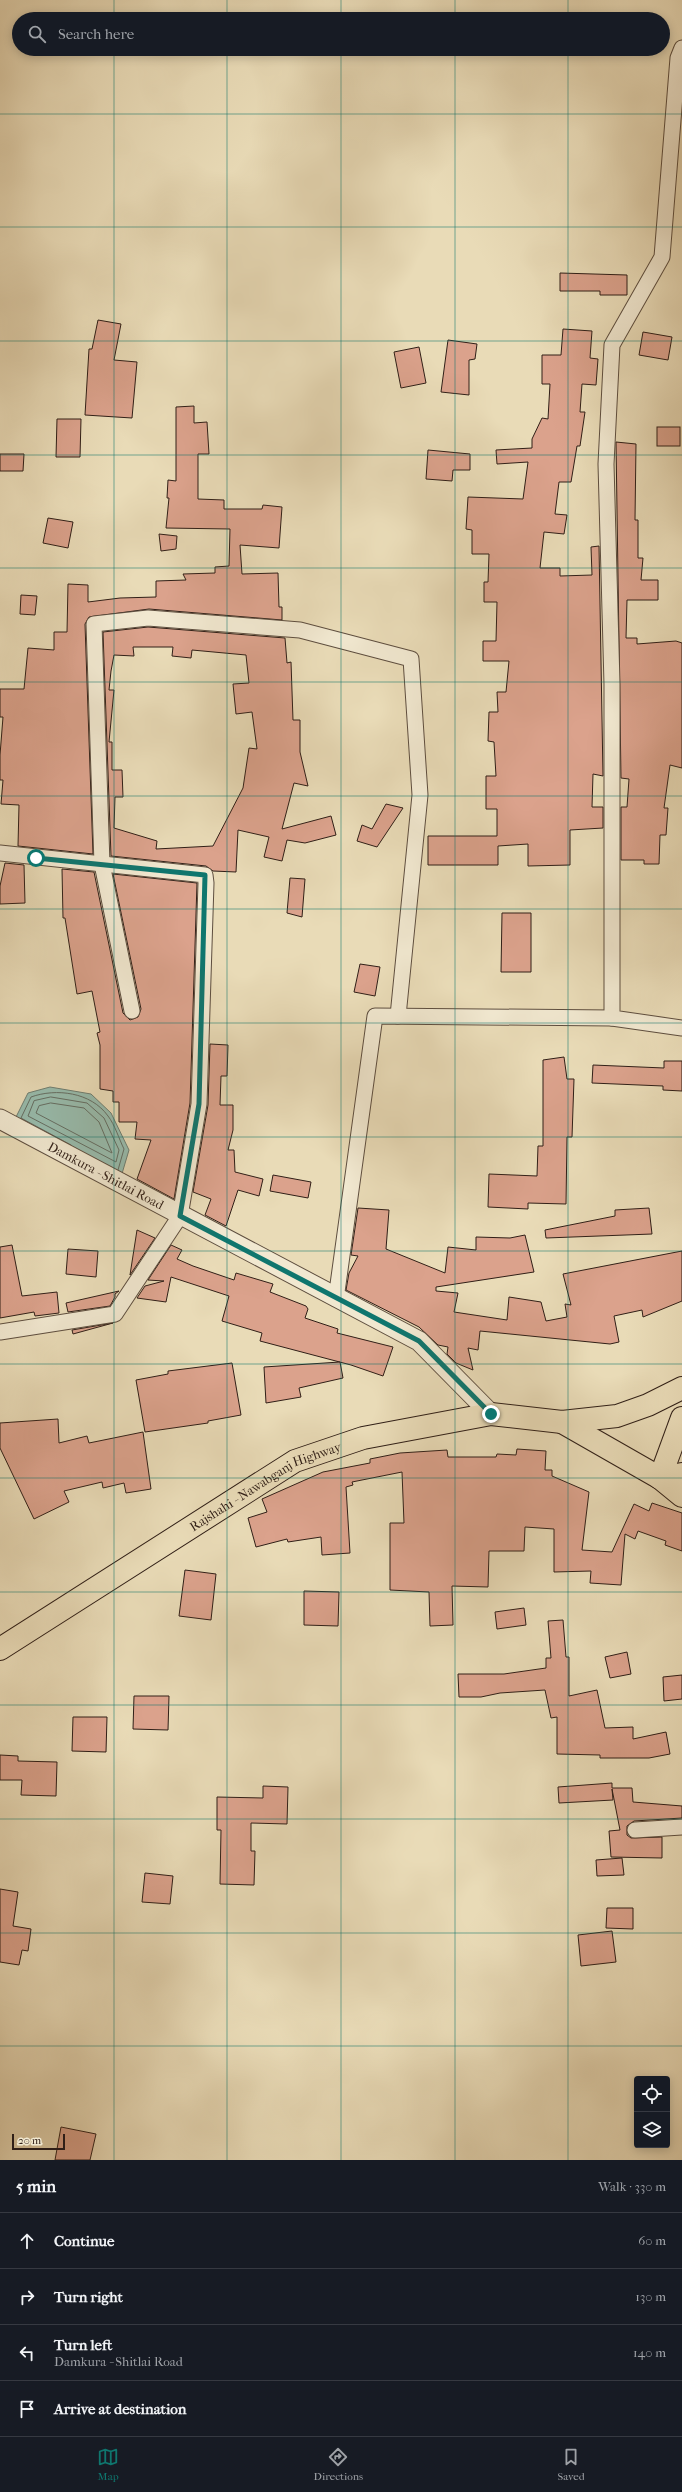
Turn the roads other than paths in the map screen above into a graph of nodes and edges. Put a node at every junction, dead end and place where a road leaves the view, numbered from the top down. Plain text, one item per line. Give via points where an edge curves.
1 (682, 48) edge
2 (0, 853) edge
3 (102, 864) junction
4 (132, 1011) dead end
5 (398, 1016) junction
6 (612, 1018) junction
7 (682, 1028) edge
8 (0, 1119) edge
9 (180, 1216) junction
10 (336, 1299) junction
11 (0, 1332) edge
12 (682, 1388) edge
13 (491, 1414) junction
14 (682, 1418) edge
15 (562, 1422) junction
16 (682, 1474) edge
17 (660, 1478) junction
18 (682, 1496) edge
19 (0, 1649) edge
20 (682, 1827) edge
21 (635, 1830) dead end

1 - 6 street via 678,58 662,257 612,345 606,464 612,684
2 - 3 street
3 - 4 street
3 - 5 street via 94,624 148,618 300,630 411,659 420,795
3 - 9 street via 205,875 199,1104
5 - 6 street
5 - 10 street via 374,1016
6 - 7 street
8 - 9 street, Damkura - Shitlai Road
9 - 10 street, Damkura - Shitlai Road
9 - 11 street via 115,1314
10 - 13 street, Damkura - Shitlai Road via 419,1341
12 - 15 highway via 648,1406 617,1416
13 - 15 highway, Rajshahi - Nawabganj Highway
13 - 19 highway, Rajshahi - Nawabganj Highway via 363,1438 295,1461
14 - 17 highway
15 - 17 highway
16 - 17 highway
17 - 18 highway
20 - 21 street

